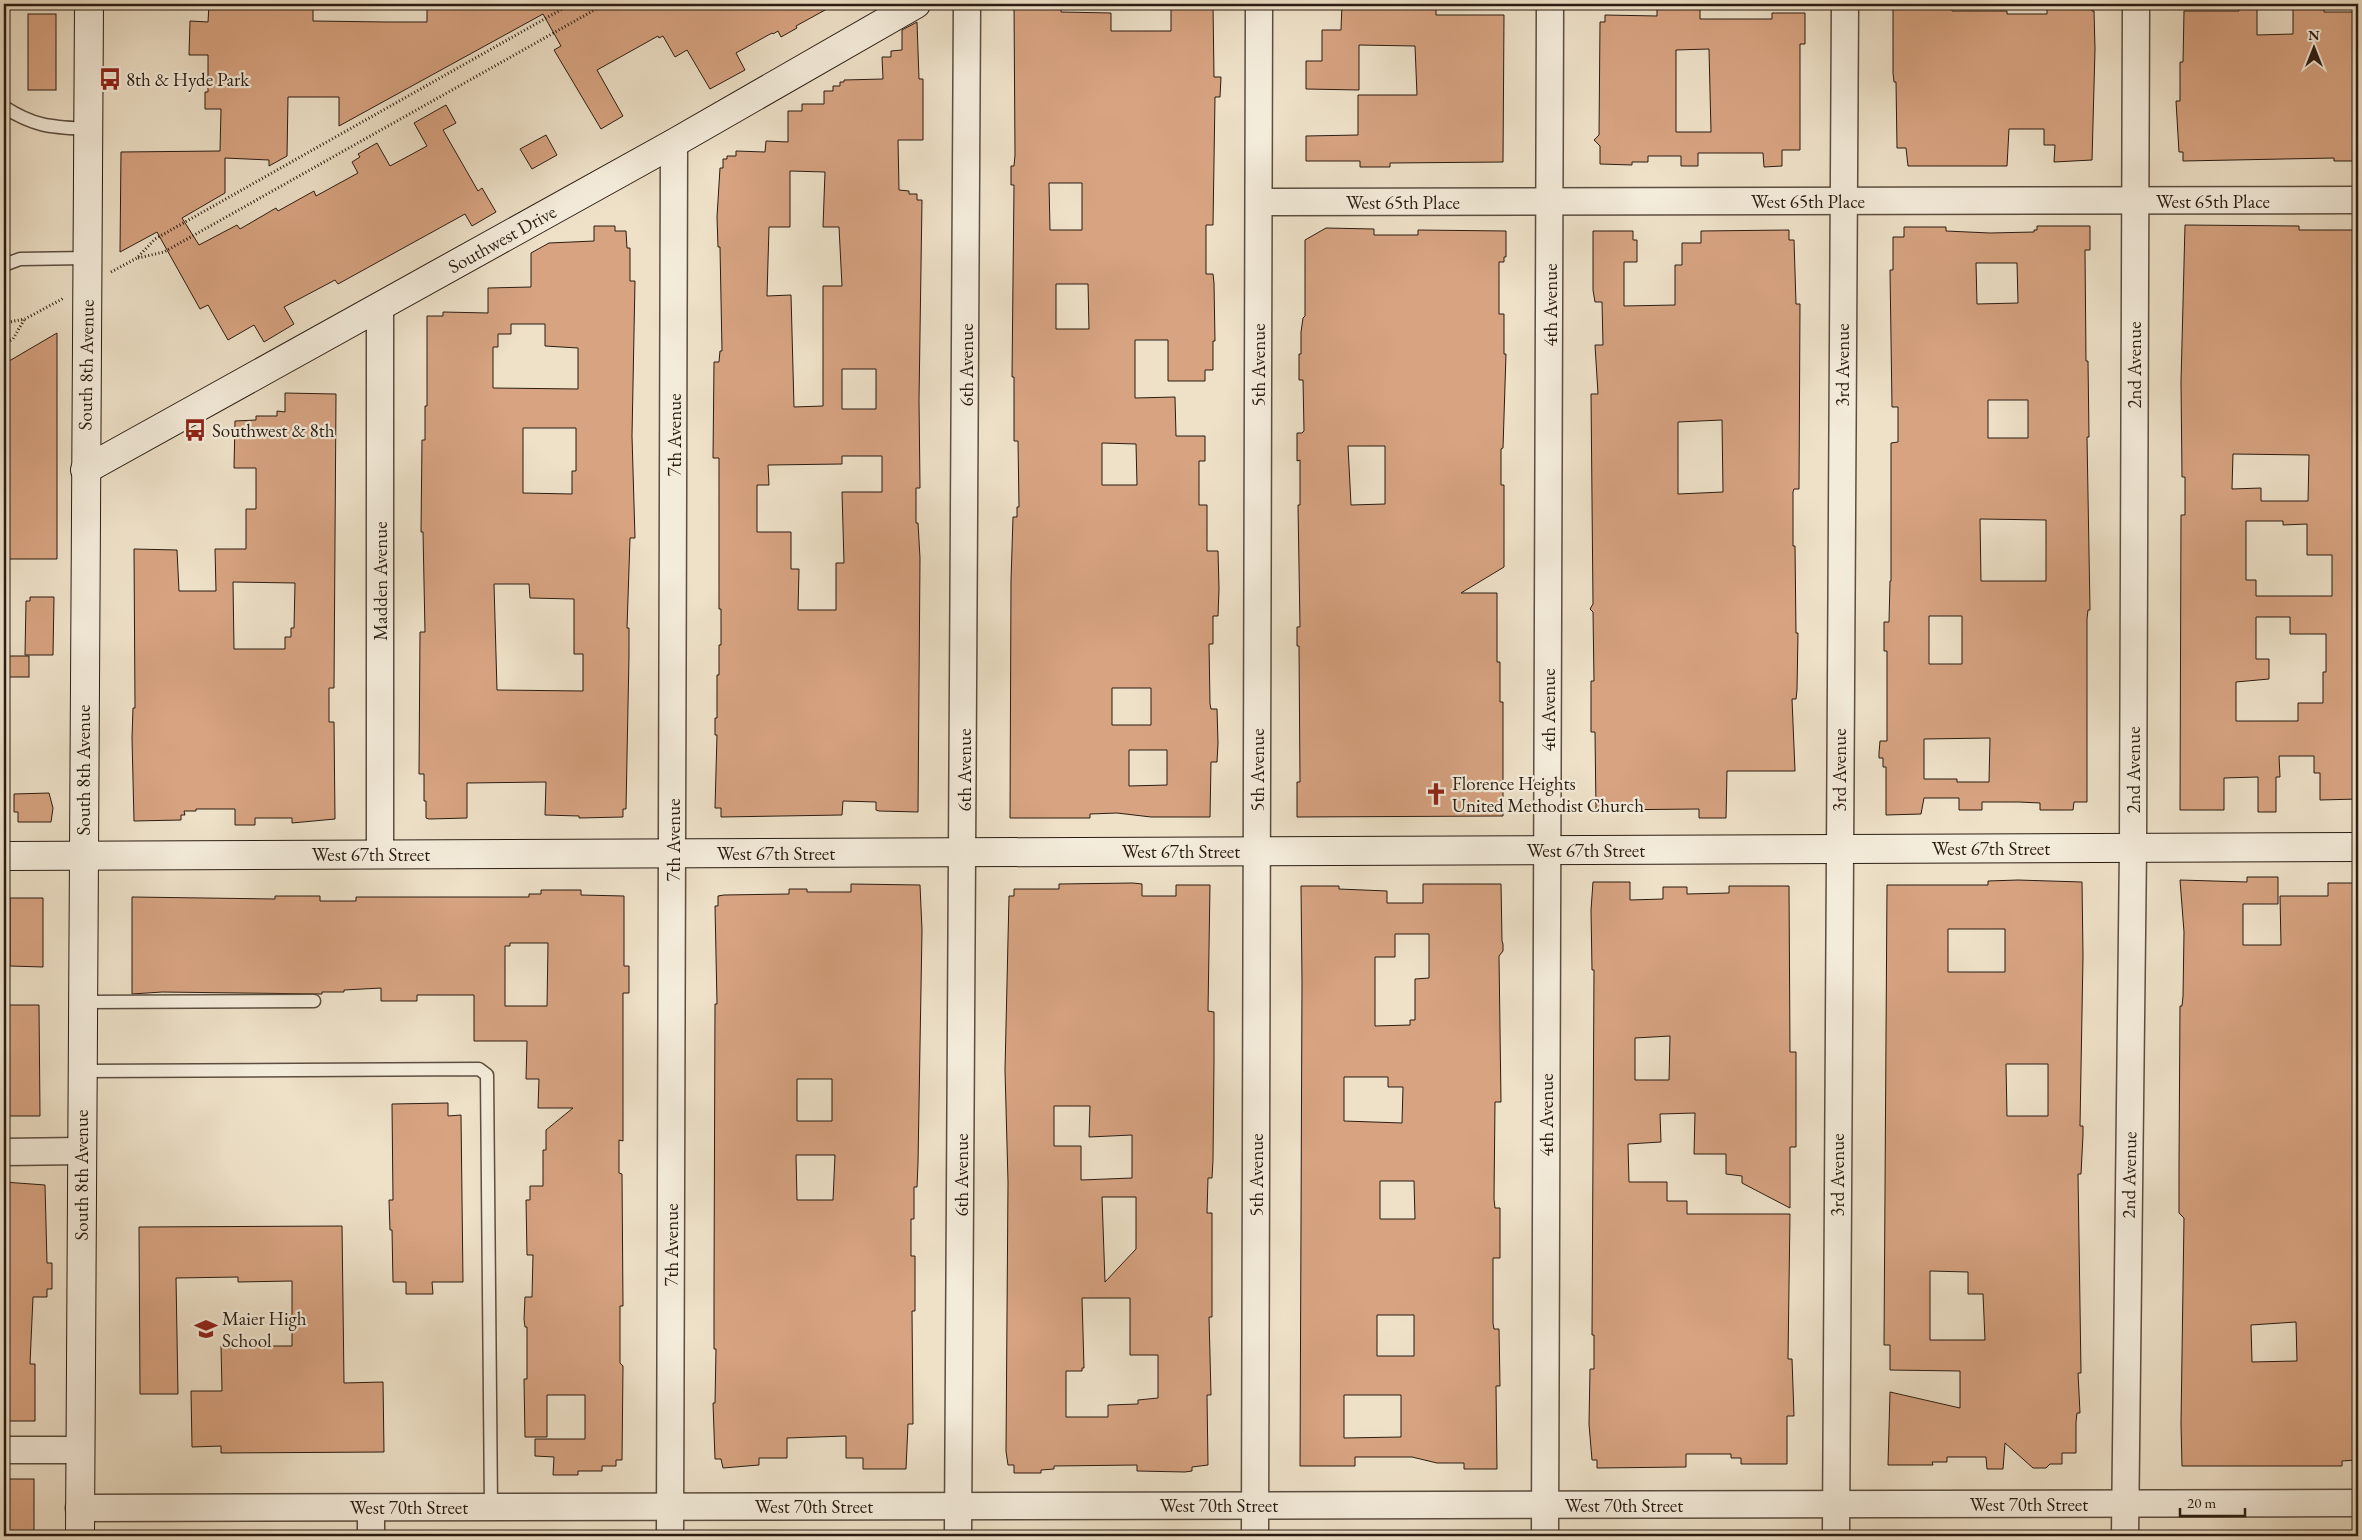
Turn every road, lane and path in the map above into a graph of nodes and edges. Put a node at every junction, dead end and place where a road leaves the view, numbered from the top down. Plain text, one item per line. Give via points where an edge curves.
1 (88, 4) edge
2 (572, 4) edge
3 (605, 4) edge
4 (916, 4) edge
5 (968, 4) edge
6 (1259, 4) edge
7 (1550, 4) edge
8 (1845, 4) edge
9 (2136, 4) edge
10 (599, 5) edge
11 (4, 107) edge
12 (88, 129) junction
13 (674, 143) junction
14 (2358, 200) edge
15 (1844, 201) junction
16 (2135, 201) junction
17 (1259, 202) junction
18 (1551, 202) junction
19 (87, 258) junction
20 (4, 265) edge
21 (380, 308) junction
22 (4, 323) edge
23 (4, 344) edge
24 (85, 470) junction
25 (2358, 847) edge
26 (2133, 848) junction
27 (1839, 849) junction
28 (1546, 850) junction
29 (963, 851) junction
30 (1257, 851) junction
31 (673, 853) junction
32 (380, 854) junction
33 (83, 855) junction
34 (4, 856) edge
35 (314, 1001) dead end
36 (82, 1002) junction
37 (83, 1071) junction
38 (81, 1151) junction
39 (4, 1152) edge
40 (4, 1450) edge
41 (80, 1450) junction
42 (2358, 1503) edge
43 (1836, 1504) junction
44 (2124, 1504) junction
45 (958, 1505) junction
46 (1255, 1505) junction
47 (1546, 1505) junction
48 (491, 1507) junction
49 (671, 1507) junction
50 (79, 1508) junction
51 (371, 1508) junction
52 (80, 1536) edge
53 (371, 1536) edge
54 (670, 1536) edge
55 (958, 1536) edge
56 (1255, 1536) edge
57 (1546, 1536) edge
58 (1836, 1536) edge
59 (2125, 1536) edge

1 - 12 street, South 8th Avenue
2 - 10 path via 155,239 137,258 164,252
3 - 10 path
4 - 13 street, Southwest Drive
5 - 29 street, 6th Avenue
6 - 17 street, 5th Avenue
7 - 18 street, 4th Avenue
8 - 15 street, 3rd Avenue
9 - 16 street, 2nd Avenue
11 - 12 lane via 26,121 56,128
12 - 19 street, South 8th Avenue
13 - 21 street, Southwest Drive
13 - 31 street, 7th Avenue
14 - 16 street, West 65th Place
15 - 16 street, West 65th Place
15 - 18 street, West 65th Place
15 - 27 street, 3rd Avenue
16 - 26 street, 2nd Avenue
17 - 18 street, West 65th Place
17 - 30 street, 5th Avenue
18 - 28 street, 4th Avenue
19 - 20 lane via 20,259
19 - 24 street, South 8th Avenue
21 - 24 street, Southwest Drive
21 - 32 street, Madden Avenue
22 - 23 path via 25,319 13,339
24 - 33 street, South 8th Avenue
25 - 26 street, West 67th Street
26 - 27 street, West 67th Street
26 - 44 street, 2nd Avenue
27 - 28 street, West 67th Street
27 - 43 street, 3rd Avenue
28 - 30 street, West 67th Street
28 - 47 street, 4th Avenue
29 - 30 street, West 67th Street
29 - 31 street, West 67th Street
29 - 45 street, 6th Avenue
30 - 46 street, 5th Avenue
31 - 32 street, West 67th Street
31 - 49 street, 7th Avenue
32 - 33 street, West 67th Street
33 - 34 street, West 67th Street
33 - 36 street, South 8th Avenue
35 - 36 lane
36 - 37 street, South 8th Avenue
37 - 38 street, South 8th Avenue
37 - 48 lane via 479,1069 487,1075
38 - 39 street
38 - 41 street, South 8th Avenue
40 - 41 street
41 - 50 street, South 8th Avenue
42 - 44 street, West 70th Street
43 - 44 street, West 70th Street
43 - 47 street, West 70th Street
43 - 58 street, 3rd Avenue
44 - 59 street, 2nd Avenue
45 - 46 street, West 70th Street
45 - 49 street, West 70th Street
45 - 55 street, 6th Avenue
46 - 47 street, West 70th Street
46 - 56 street, 5th Avenue
47 - 57 street, 4th Avenue
48 - 49 street, West 70th Street
48 - 51 street, West 70th Street
49 - 54 street, 7th Avenue
50 - 51 street, West 70th Street
50 - 52 street, South 8th Avenue
51 - 53 street

